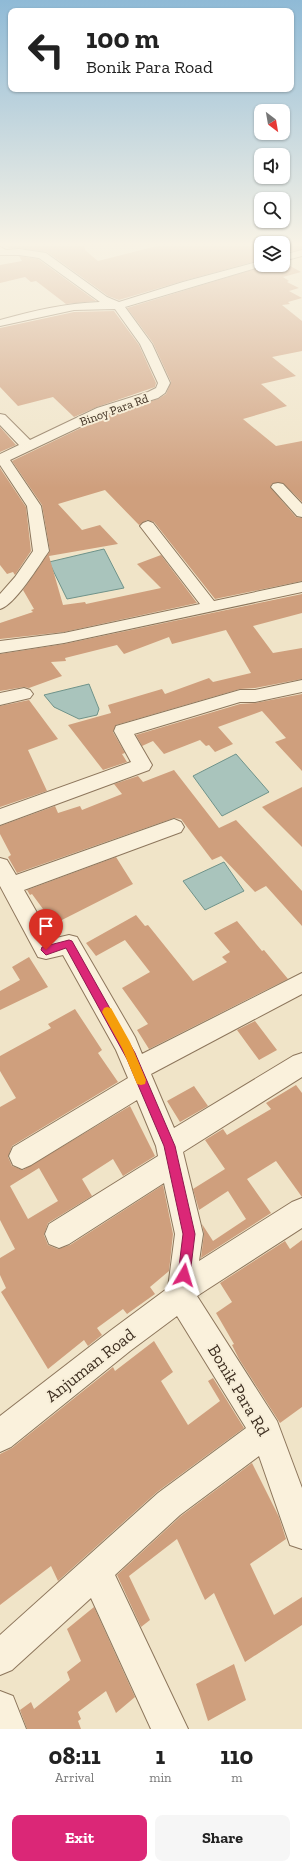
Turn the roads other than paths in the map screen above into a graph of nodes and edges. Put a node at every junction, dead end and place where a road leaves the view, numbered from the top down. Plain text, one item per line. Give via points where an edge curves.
1 (133, 327) edge
2 (0, 418) edge
3 (27, 445) junction
4 (1, 459) edge
5 (278, 487) dead end
6 (302, 513) edge
7 (148, 526) dead end
8 (302, 587) edge
9 (0, 604) edge
10 (210, 606) junction
11 (0, 647) edge
12 (302, 686) edge
13 (24, 694) dead end
14 (0, 699) edge
15 (0, 817) edge
16 (174, 827) dead end
17 (5, 876) edge
18 (302, 984) edge
19 (302, 1064) edge
20 (139, 1076) junction
21 (171, 1154) junction
22 (22, 1156) dead end
23 (302, 1212) edge
24 (59, 1234) dead end
25 (182, 1293) junction
26 (266, 1432) junction
27 (0, 1436) edge
28 (302, 1533) edge
29 (96, 1571) junction
30 (0, 1658) edge
31 (0, 1709) edge
32 (8, 1729) edge
33 (170, 1729) edge

1 - 3 street, Binoy Para Rd via 146,344 164,383 161,390 153,396 102,411
2 - 3 street
3 - 4 street, Binoy Para Rd
4 - 9 street via 34,506 41,551
5 - 6 street
7 - 10 street
8 - 10 street
10 - 11 street via 64,638
12 - 15 street via 255,696 240,696 123,731 142,765
13 - 14 street
16 - 17 street
17 - 20 street via 46,950 69,944 126,1045
18 - 20 street
19 - 21 street
20 - 21 street
20 - 22 street
21 - 24 street
21 - 25 street via 189,1234
23 - 25 street, Anjuman Road
25 - 26 street, Bonik Para Rd
25 - 27 street, Anjuman Road
26 - 28 street, Bonik Para Rd
26 - 29 street via 169,1504
29 - 30 street
29 - 33 street
31 - 32 street

